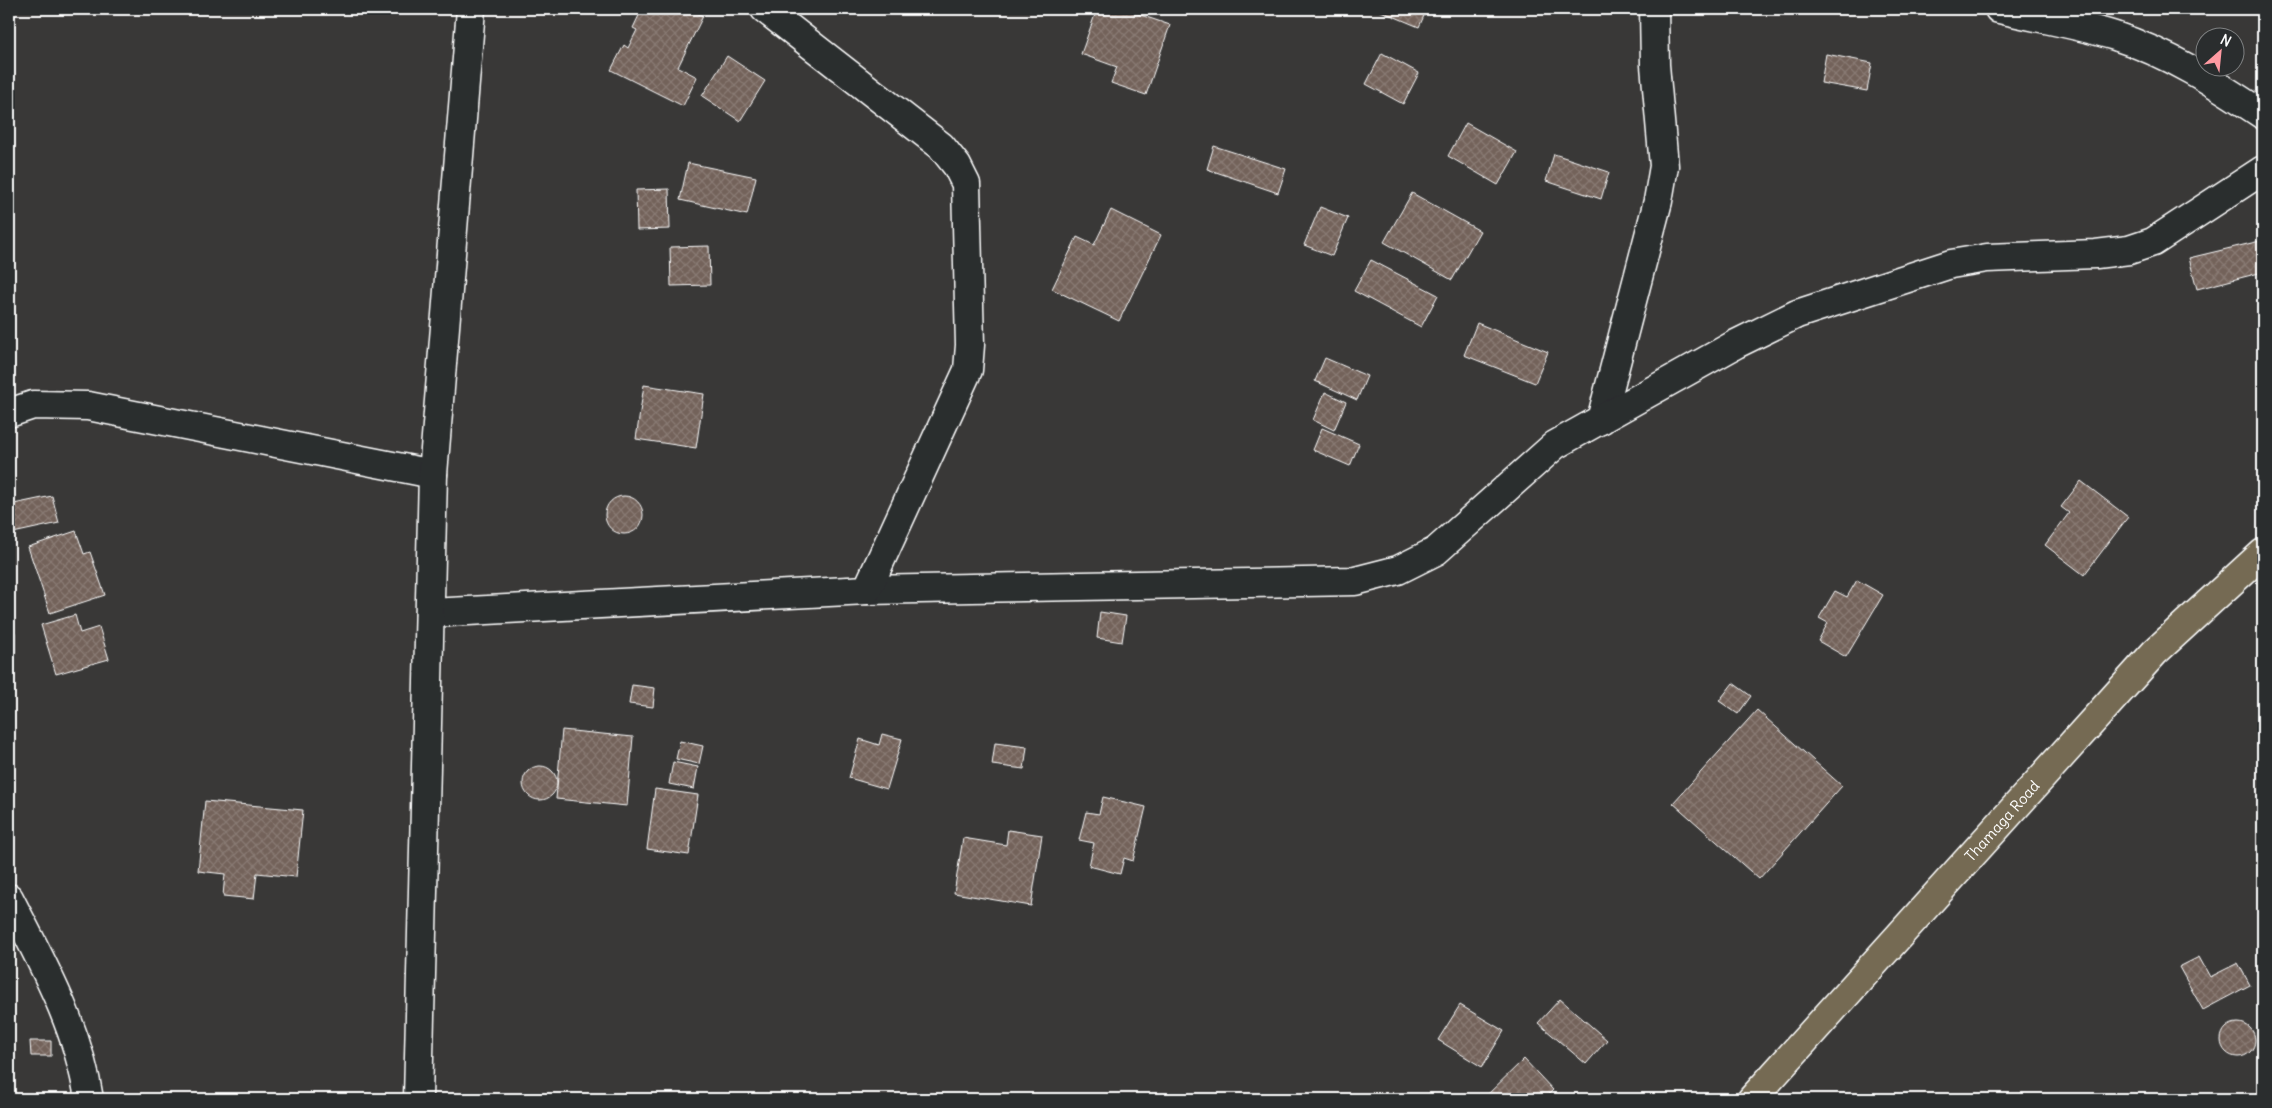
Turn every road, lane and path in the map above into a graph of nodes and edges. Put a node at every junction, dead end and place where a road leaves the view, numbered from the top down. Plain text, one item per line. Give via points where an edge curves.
1 (472, 9) edge
2 (765, 9) edge
3 (1654, 9) edge
4 (1999, 9) edge
5 (2263, 115) edge
6 (2263, 170) edge
7 (9, 413) edge
8 (1601, 420) junction
9 (433, 474) junction
10 (2263, 553) edge
11 (867, 590) junction
12 (430, 613) junction
13 (9, 898) edge
14 (90, 1099) edge
15 (418, 1099) edge
16 (1752, 1099) edge

1 - 9 street
2 - 11 street via 941,146 966,184 968,370
3 - 8 street via 1655,65 1664,166 1658,201
4 - 5 street via 2115,36 2170,58
6 - 8 street via 2154,242 2129,250 1987,258 1951,264 1796,314
7 - 9 street via 33,405 88,406
8 - 11 street via 1555,445 1436,551 1398,570 1355,581
9 - 12 street
10 - 16 main road, Thamaga Road via 2155,652
11 - 12 street
12 - 15 street
13 - 14 street via 78,1045

